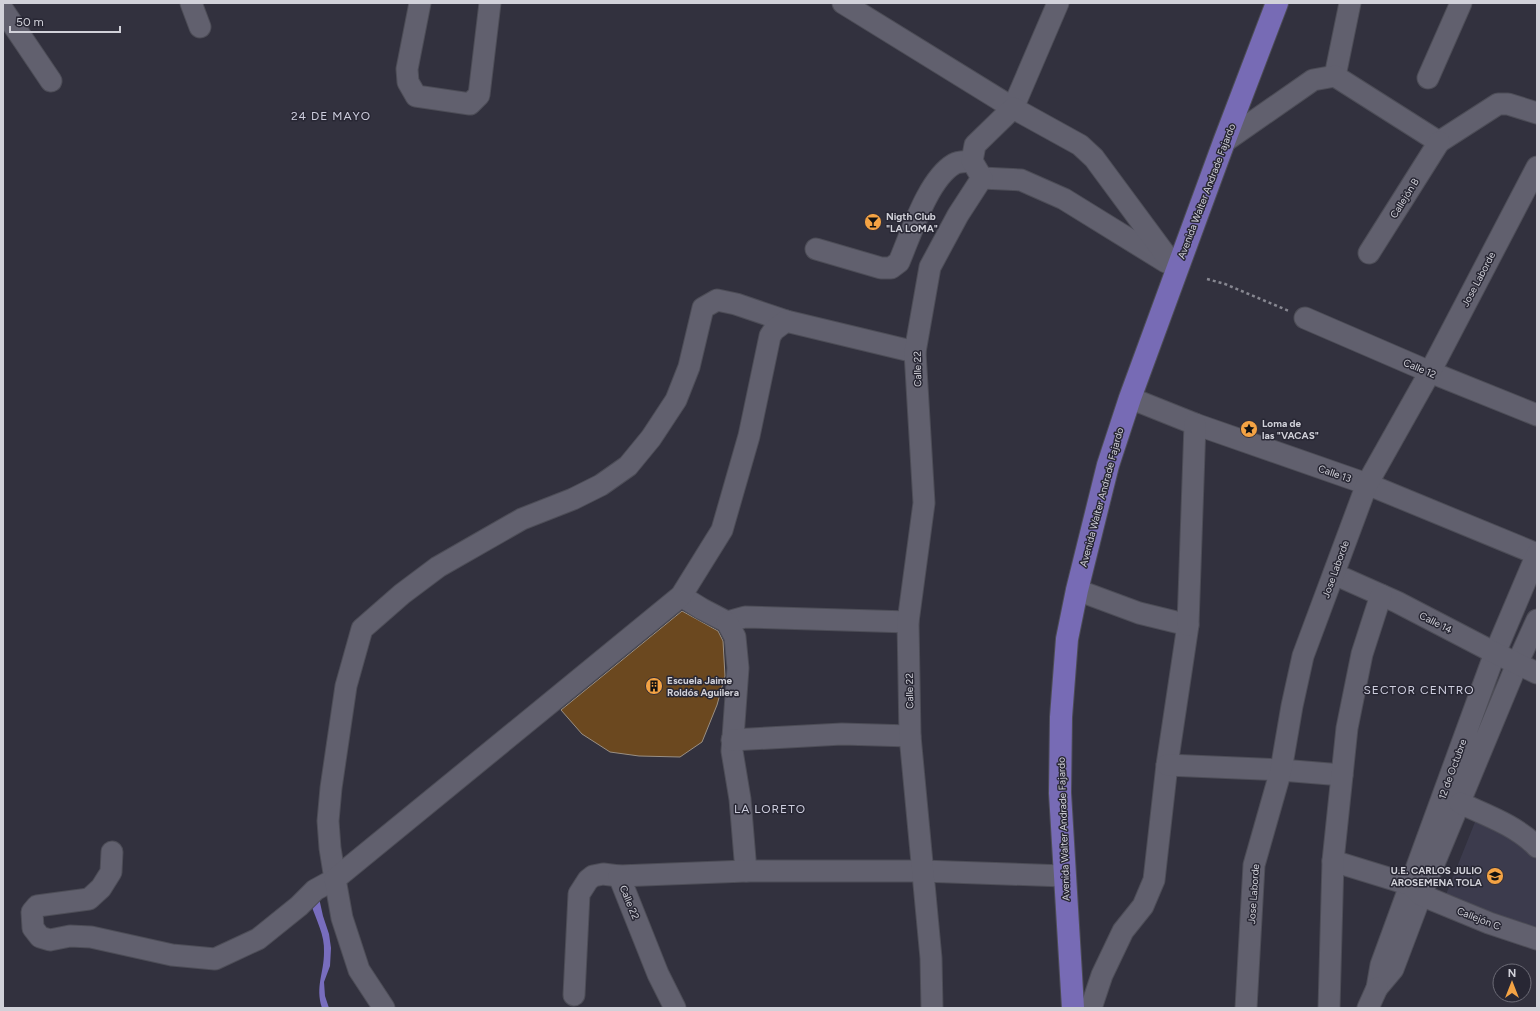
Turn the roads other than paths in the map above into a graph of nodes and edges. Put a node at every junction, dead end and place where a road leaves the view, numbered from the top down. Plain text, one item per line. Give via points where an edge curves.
1 (191, 3) edge
2 (420, 3) edge
3 (490, 3) edge
4 (843, 3) edge
5 (1058, 3) edge
6 (1277, 3) edge
7 (1350, 3) edge
8 (1462, 3) edge
9 (3, 10) edge
10 (200, 27) dead end
11 (1335, 76) junction
12 (1428, 78) dead end
13 (50, 81) dead end
14 (1013, 108) junction
15 (1537, 113) edge
16 (1224, 142) junction
17 (1439, 142) junction
18 (1537, 167) edge
19 (977, 170) junction
20 (816, 249) dead end
21 (1369, 253) dead end
22 (1176, 269) junction
23 (1305, 318) road end
24 (786, 321) junction
25 (915, 352) junction
26 (1430, 372) junction
27 (1130, 398) junction
28 (1537, 415) edge
29 (1195, 424) junction
30 (1367, 484) junction
31 (1537, 554) edge
32 (1334, 574) junction
33 (1077, 590) junction
34 (1381, 595) junction
35 (681, 596) junction
36 (1537, 620) edge
37 (727, 622) junction
38 (908, 622) junction
39 (1188, 625) junction
40 (1495, 653) junction
41 (1517, 664) junction
42 (1537, 673) edge
43 (910, 736) junction
44 (732, 740) junction
45 (1167, 765) junction
46 (1281, 770) junction
47 (1342, 775) junction
48 (1460, 802) junction
49 (1537, 847) edge
50 (112, 852) dead end
51 (1334, 861) junction
52 (746, 871) junction
53 (922, 871) junction
54 (619, 876) junction
55 (1064, 876) junction
56 (335, 879) junction
57 (1416, 890) junction
58 (1537, 939) edge
59 (1068, 946) junction
60 (574, 995) dead end
61 (384, 1008) edge
62 (675, 1008) edge
63 (932, 1008) edge
64 (1065, 1008) edge
65 (1073, 1008) edge
66 (1084, 1008) edge
67 (1091, 1008) edge
68 (1246, 1008) edge
69 (1329, 1008) edge
70 (1368, 1008) edge

1 - 10 street
2 - 3 street via 407,69 408,82 416,96 470,104 480,95
4 - 14 street
5 - 14 street
6 - 16 main road, Avenida Walter Andrade Fajardo
7 - 11 street
8 - 12 street
9 - 13 street
11 - 16 street via 1313,80
11 - 17 street
14 - 19 street, Calle 22 via 975,146
14 - 22 street via 1080,145 1094,158
15 - 17 street via 1508,104 1498,104
16 - 22 main road, Avenida Walter Andrade Fajardo
17 - 21 street, Callejón B
18 - 26 street, Jose Laborde
19 - 20 street via 956,163 943,173 927,196 899,262 891,268 881,268
19 - 22 street via 1022,180 1064,199
19 - 25 street, Calle 22 via 958,215 930,268
22 - 27 main road, Avenida Walter Andrade Fajardo
23 - 26 street, Calle 12
24 - 25 street
24 - 35 street via 770,336 748,436 722,530
24 - 56 street via 717,300 703,308 689,367 676,400 651,438 628,466 601,485 522,519 438,567 362,629 346,686 331,788 328,821
25 - 38 street, Calle 22 via 924,503
26 - 28 street, Calle 12
26 - 30 street, Jose Laborde
27 - 29 street, Calle 13
27 - 33 main road, Avenida Walter Andrade Fajardo via 1108,465
29 - 30 street, Calle 13
29 - 39 street
30 - 31 street, Calle 13
30 - 32 street, Jose Laborde
31 - 40 street, 12 de Octubre
32 - 34 street, Calle 14
32 - 46 street, Jose Laborde via 1303,656
33 - 39 street via 1139,613
33 - 55 main road, Avenida Walter Andrade Fajardo via 1067,639 1061,717 1060,793
34 - 40 street, Calle 14
34 - 47 street via 1362,654 1347,728
35 - 37 street
35 - 56 street
36 - 41 street, 12 de Octubre
37 - 38 street via 745,617
37 - 44 street via 735,637 738,668
38 - 43 street, Calle 22
39 - 45 street
40 - 41 street, Calle 14
40 - 57 street, 12 de Octubre
41 - 42 street, Calle 14
41 - 48 street, 12 de Octubre
43 - 44 street via 842,734
43 - 53 street, Calle 22
44 - 52 street
45 - 46 street
45 - 67 street via 1154,880 1143,906 1120,937 1102,975
46 - 47 street
46 - 68 street, Jose Laborde via 1254,865
47 - 51 street
48 - 49 street via 1508,825
48 - 57 street, 12 de Octubre
50 - 56 street via 111,872 101,888 89,899 37,906 32,912 33,928 40,937 50,940 70,936 91,937 172,955 215,959 258,939 315,890
51 - 57 street, Callejón C
51 - 69 street
52 - 53 street, Calle 22
52 - 54 street, Calle 22
53 - 55 street, Calle 22
53 - 63 street via 931,958
54 - 60 street via 593,876 579,894
54 - 62 street, Calle 22 via 658,974
55 - 59 main road, Avenida Walter Andrade Fajardo
56 - 61 street via 342,918 359,970
57 - 58 street, Callejón C via 1490,923
57 - 70 street, 12 de Octubre via 1393,969 1377,988
59 - 64 street, Avenida Walter Andrade Fajardo
59 - 65 main road, Avenida Walter Andrade Fajardo
59 - 66 street, Avenida Walter Andrade Fajardo

